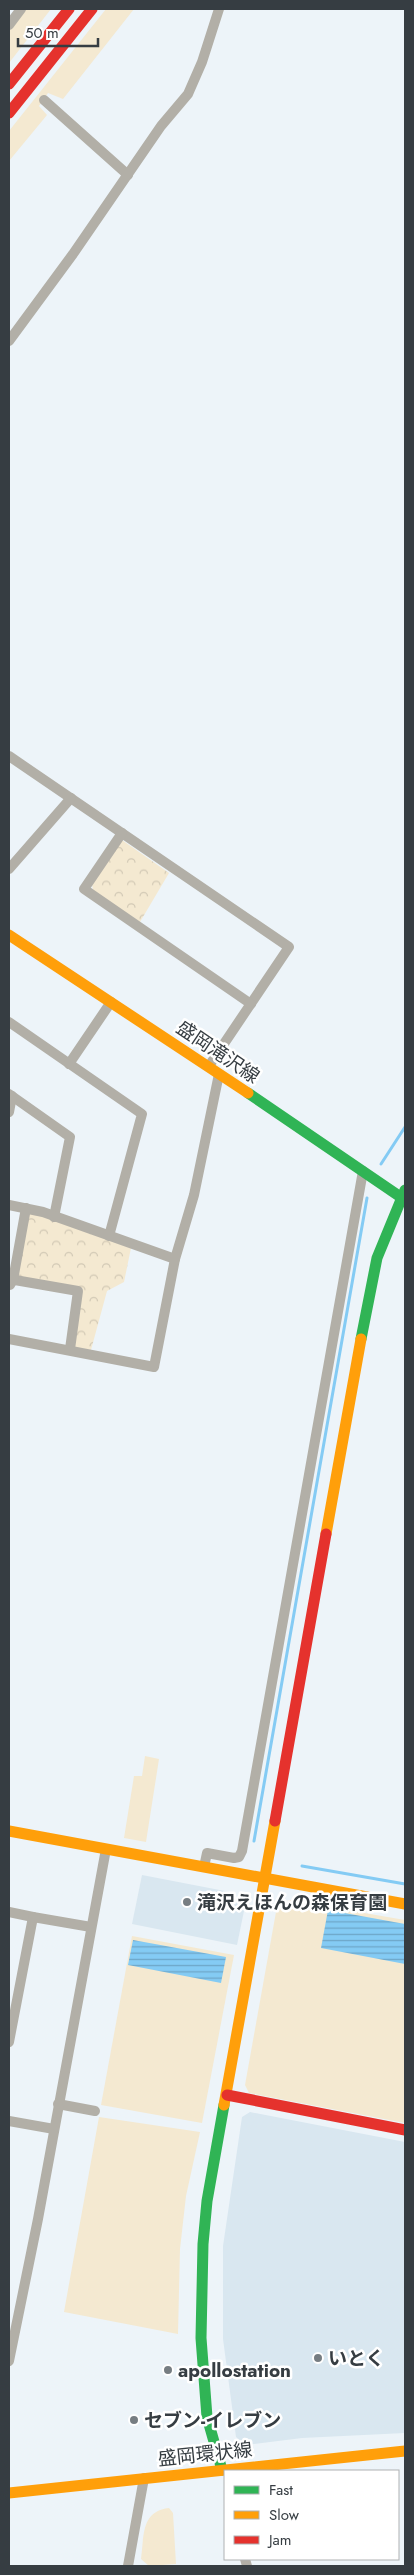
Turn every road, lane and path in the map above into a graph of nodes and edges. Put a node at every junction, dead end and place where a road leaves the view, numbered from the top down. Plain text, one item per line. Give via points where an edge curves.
1 (21, 9) edge
2 (69, 9) edge
3 (92, 9) edge
4 (219, 9) edge
5 (9, 25) edge
6 (9, 84) edge
7 (44, 100) dead end
8 (9, 112) edge
9 (128, 175) junction
10 (9, 341) edge
11 (9, 758) edge
12 (71, 798) junction
13 (122, 833) junction
14 (9, 869) edge
15 (9, 934) edge
16 (111, 1002) junction
17 (250, 1004) junction
18 (9, 1022) edge
19 (69, 1064) junction
20 (209, 1066) junction
21 (219, 1074) junction
22 (10, 1095) edge
23 (9, 1112) edge
24 (363, 1171) junction
25 (404, 1196) edge
26 (9, 1205) edge
27 (26, 1208) junction
28 (54, 1216) junction
29 (109, 1236) junction
30 (174, 1259) junction
31 (10, 1282) edge
32 (9, 1338) edge
33 (70, 1349) junction
34 (9, 1831) edge
35 (106, 1849) junction
36 (204, 1867) junction
37 (265, 1878) junction
38 (405, 1904) edge
39 (9, 1912) edge
40 (33, 1917) junction
41 (91, 1927) junction
42 (9, 2042) edge
43 (228, 2095) junction
44 (58, 2104) junction
45 (95, 2111) dead end
46 (9, 2121) edge
47 (54, 2129) junction
48 (405, 2130) edge
49 (9, 2361) edge
50 (405, 2451) edge
51 (222, 2470) junction
52 (144, 2478) junction
53 (224, 2478) edge
54 (9, 2493) edge
55 (128, 2566) edge

1 - 5 street
2 - 6 main road
3 - 8 main road
4 - 9 street via 188,94 161,126
7 - 9 street
9 - 10 street
11 - 12 street
12 - 13 street
12 - 14 street
13 - 17 street via 84,889
13 - 17 street via 288,947
15 - 16 main road, 盛岡滝沢線
16 - 19 street
16 - 20 main road, 盛岡滝沢線
17 - 20 street
18 - 19 street
19 - 29 street via 142,1114
20 - 21 main road, 盛岡滝沢線
21 - 24 main road, 盛岡滝沢線
21 - 30 street via 194,1195
22 - 23 street
22 - 28 street via 70,1136
24 - 25 main road, 盛岡滝沢線
24 - 36 street via 242,1851 239,1857 234,1858 206,1853
25 - 37 main road via 378,1258 363,1328
26 - 27 street
27 - 28 street
27 - 31 street
28 - 29 street
29 - 30 street
30 - 33 street via 154,1367
31 - 33 street via 78,1291
32 - 33 street
34 - 35 main road
35 - 36 main road
35 - 41 street
36 - 37 main road
37 - 38 main road
37 - 43 main road
39 - 40 street
40 - 41 street
40 - 42 street
41 - 44 street
43 - 48 main road
43 - 51 main road via 207,2201 202,2286 207,2417
44 - 45 street
44 - 47 street
46 - 47 street
47 - 49 street
50 - 51 main road, 盛岡環状線
51 - 52 main road, 盛岡環状線
51 - 53 street
52 - 54 main road, 盛岡環状線
52 - 55 street

